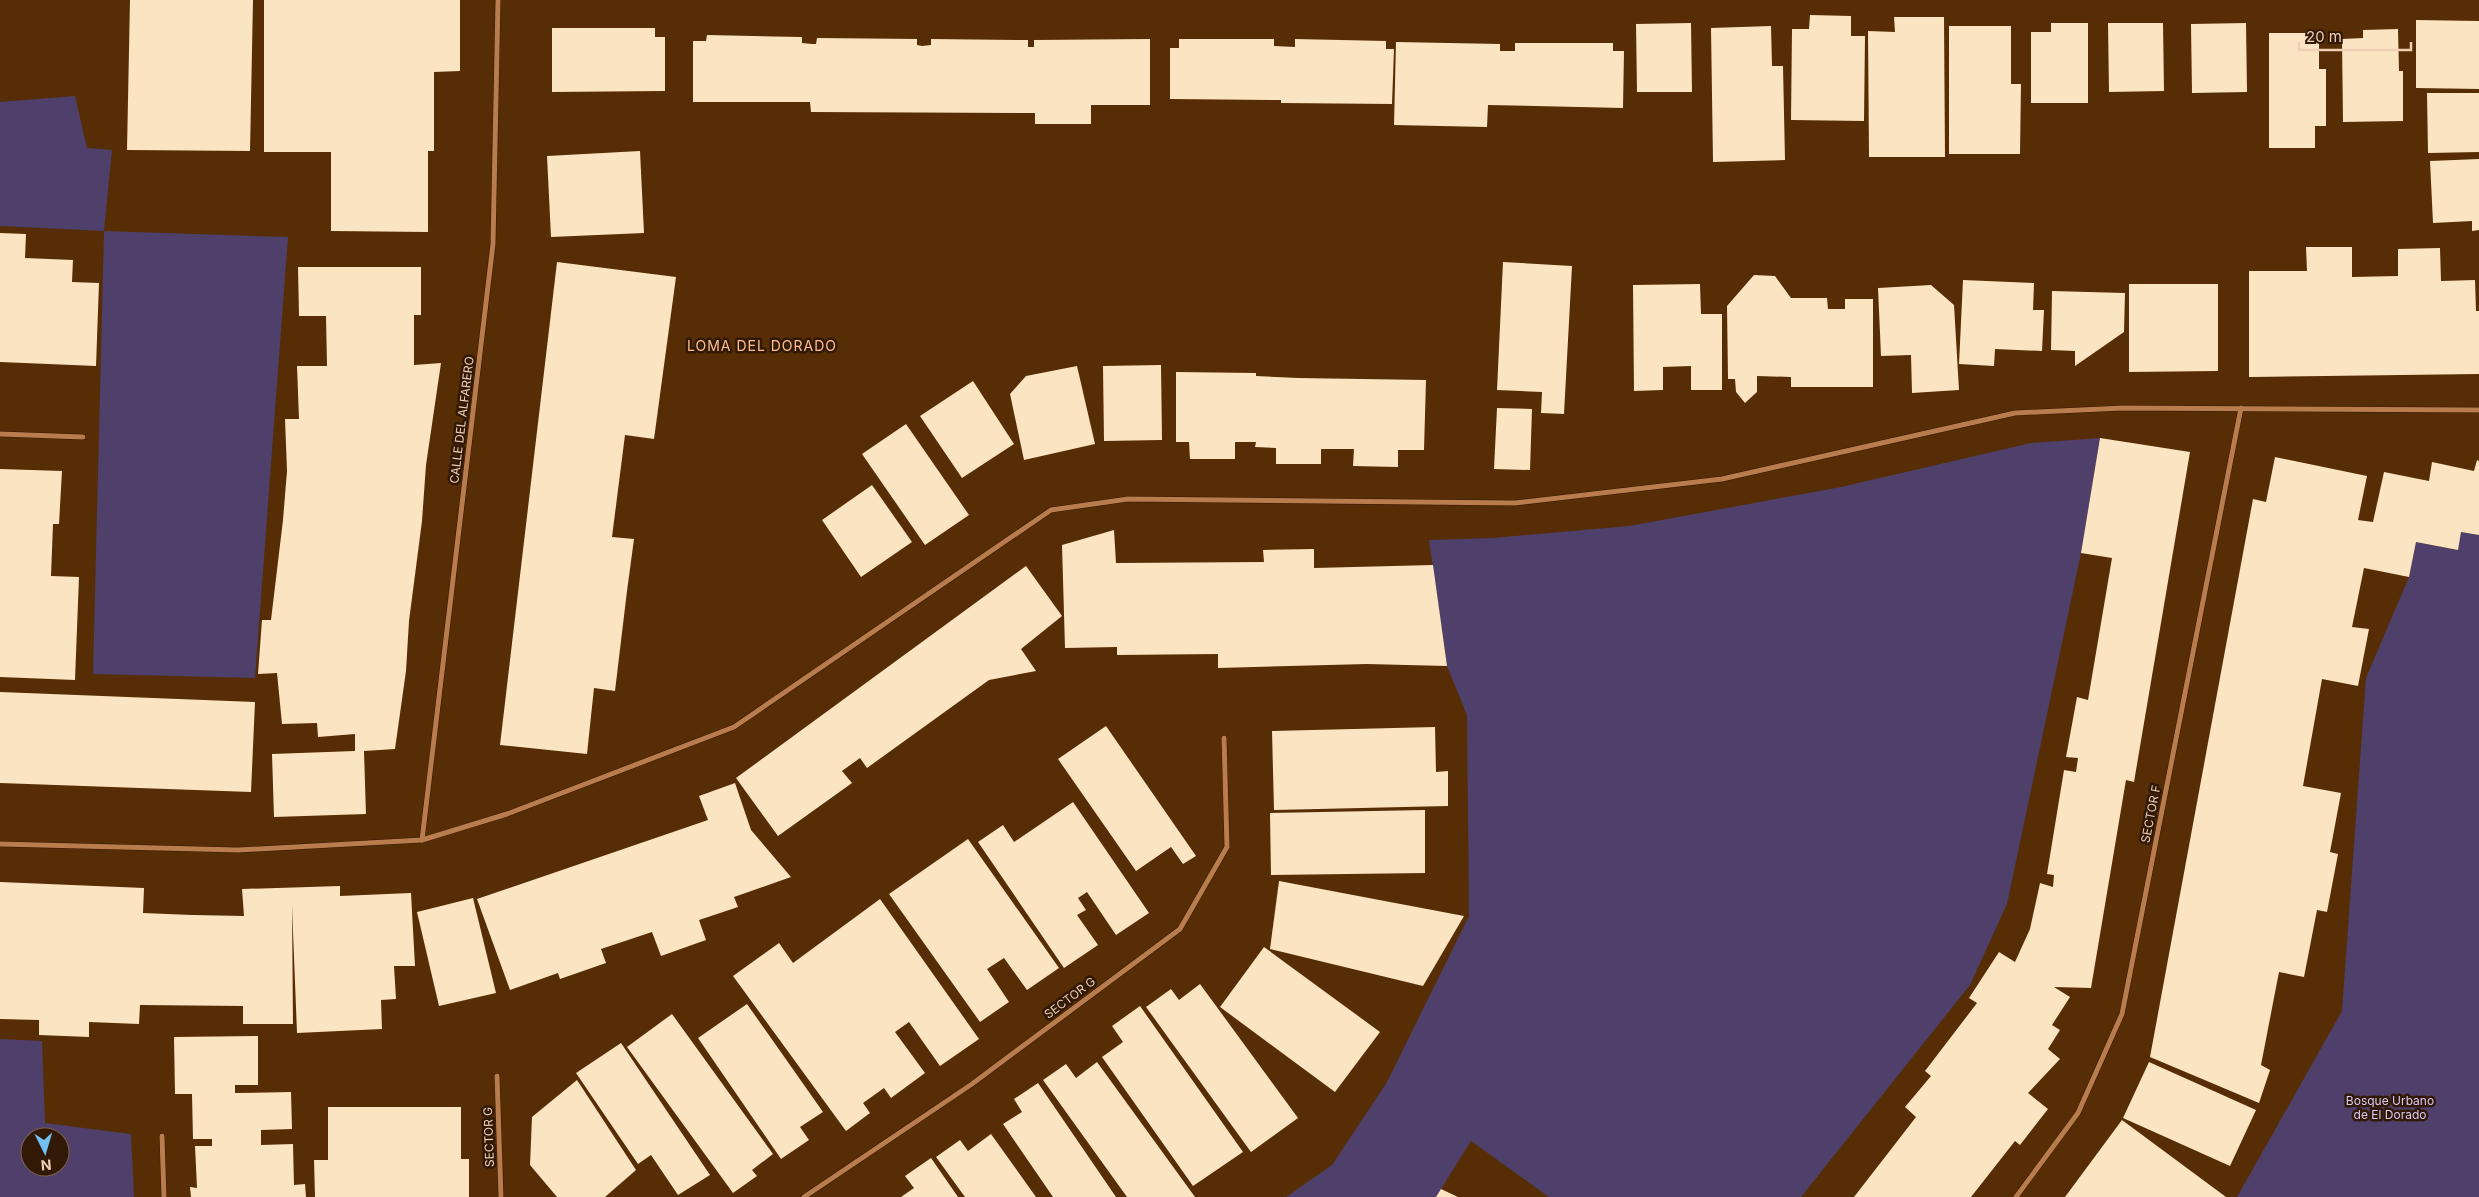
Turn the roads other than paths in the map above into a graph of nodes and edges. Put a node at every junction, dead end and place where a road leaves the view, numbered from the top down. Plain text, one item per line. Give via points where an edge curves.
1 (498, 0) edge
2 (2241, 408) junction
3 (2479, 410) edge
4 (0, 434) edge
5 (83, 437) dead end
6 (1224, 738) dead end
7 (422, 840) junction
8 (0, 844) edge
9 (497, 1076) dead end
10 (162, 1136) dead end
11 (164, 1197) edge
12 (501, 1197) edge
13 (804, 1197) edge
14 (2016, 1197) edge

1 - 7 street, CALLE DEL ALFARERO via 493,244
2 - 3 street
2 - 7 street via 2123,408 2015,414 1722,479 1515,503 1128,498 1051,510 734,727 507,814
2 - 14 street, SECTOR F via 2122,1014 2078,1114
4 - 5 street
6 - 13 street, SECTOR G via 1227,847 1180,929 972,1084
7 - 8 street via 238,850
9 - 12 street, SECTOR G
10 - 11 street

